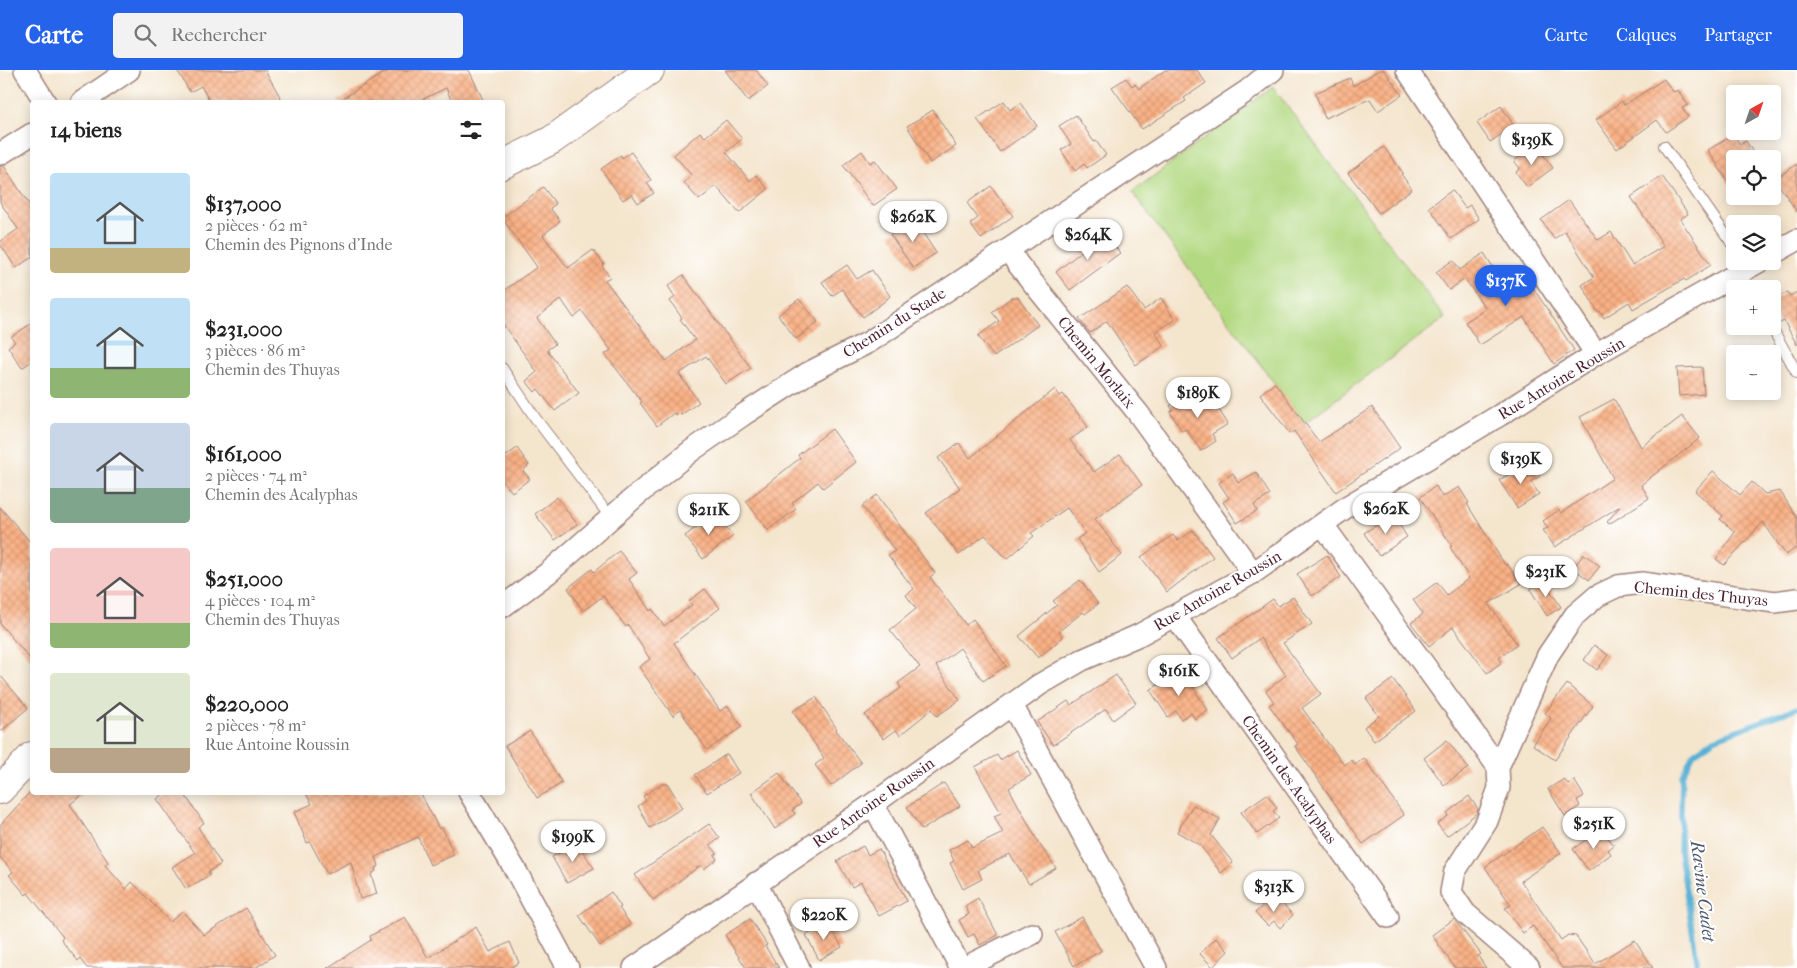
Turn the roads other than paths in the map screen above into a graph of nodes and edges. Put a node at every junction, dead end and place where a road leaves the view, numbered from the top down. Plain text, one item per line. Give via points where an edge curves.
1 (25, 70) edge
2 (129, 70) edge
3 (650, 70) edge
4 (1273, 70) edge
5 (1407, 70) edge
6 (44, 100) edge
7 (85, 100) edge
8 (30, 135) edge
9 (1664, 146) dead end
10 (0, 154) edge
11 (505, 164) edge
12 (1726, 235) edge
13 (1797, 240) edge
14 (1009, 249) junction
15 (1781, 249) edge
16 (1749, 270) edge
17 (1776, 335) edge
18 (1596, 354) junction
19 (505, 372) edge
20 (1797, 373) edge
21 (611, 518) junction
22 (1323, 525) junction
23 (1253, 573) junction
24 (1797, 599) edge
25 (505, 606) edge
26 (1175, 616) junction
27 (1012, 706) junction
28 (30, 758) edge
29 (1498, 767) junction
30 (0, 790) edge
31 (471, 795) edge
32 (873, 804) junction
33 (756, 883) junction
34 (1388, 917) dead end
35 (1032, 934) dead end
36 (568, 968) edge
37 (634, 968) edge
38 (799, 968) edge
39 (962, 968) edge
40 (1156, 968) edge
41 (1529, 968) edge

1 - 6 street
2 - 7 street
3 - 11 main road via 552,140
4 - 14 street, Chemin du Stade via 1247,91
5 - 18 street
8 - 10 street
9 - 12 lane
13 - 15 street
14 - 21 street, Chemin du Stade via 869,342 808,373 743,415 691,451
14 - 23 street, Chemin Morlaix via 1138,413
16 - 18 street, Rue Antoine Roussin
17 - 20 lane
18 - 22 street, Rue Antoine Roussin via 1348,506
19 - 21 lane
21 - 25 street, Chemin du Stade
22 - 23 street, Rue Antoine Roussin
22 - 29 street
23 - 26 street, Rue Antoine Roussin
24 - 29 street, Chemin des Thuyas via 1775,602 1642,583 1618,586 1597,596 1576,615 1548,655
26 - 27 street, Rue Antoine Roussin via 1082,660 1039,685
26 - 34 street, Chemin des Acalyphas
27 - 32 street, Rue Antoine Roussin
27 - 40 street
28 - 30 main road
29 - 41 street, Chemin des Thuyas via 1499,788 1487,821 1455,871 1450,892 1465,914
31 - 36 street
32 - 33 street, Rue Antoine Roussin
32 - 39 street
33 - 37 street, Rue Antoine Roussin
33 - 38 street
35 - 39 street

